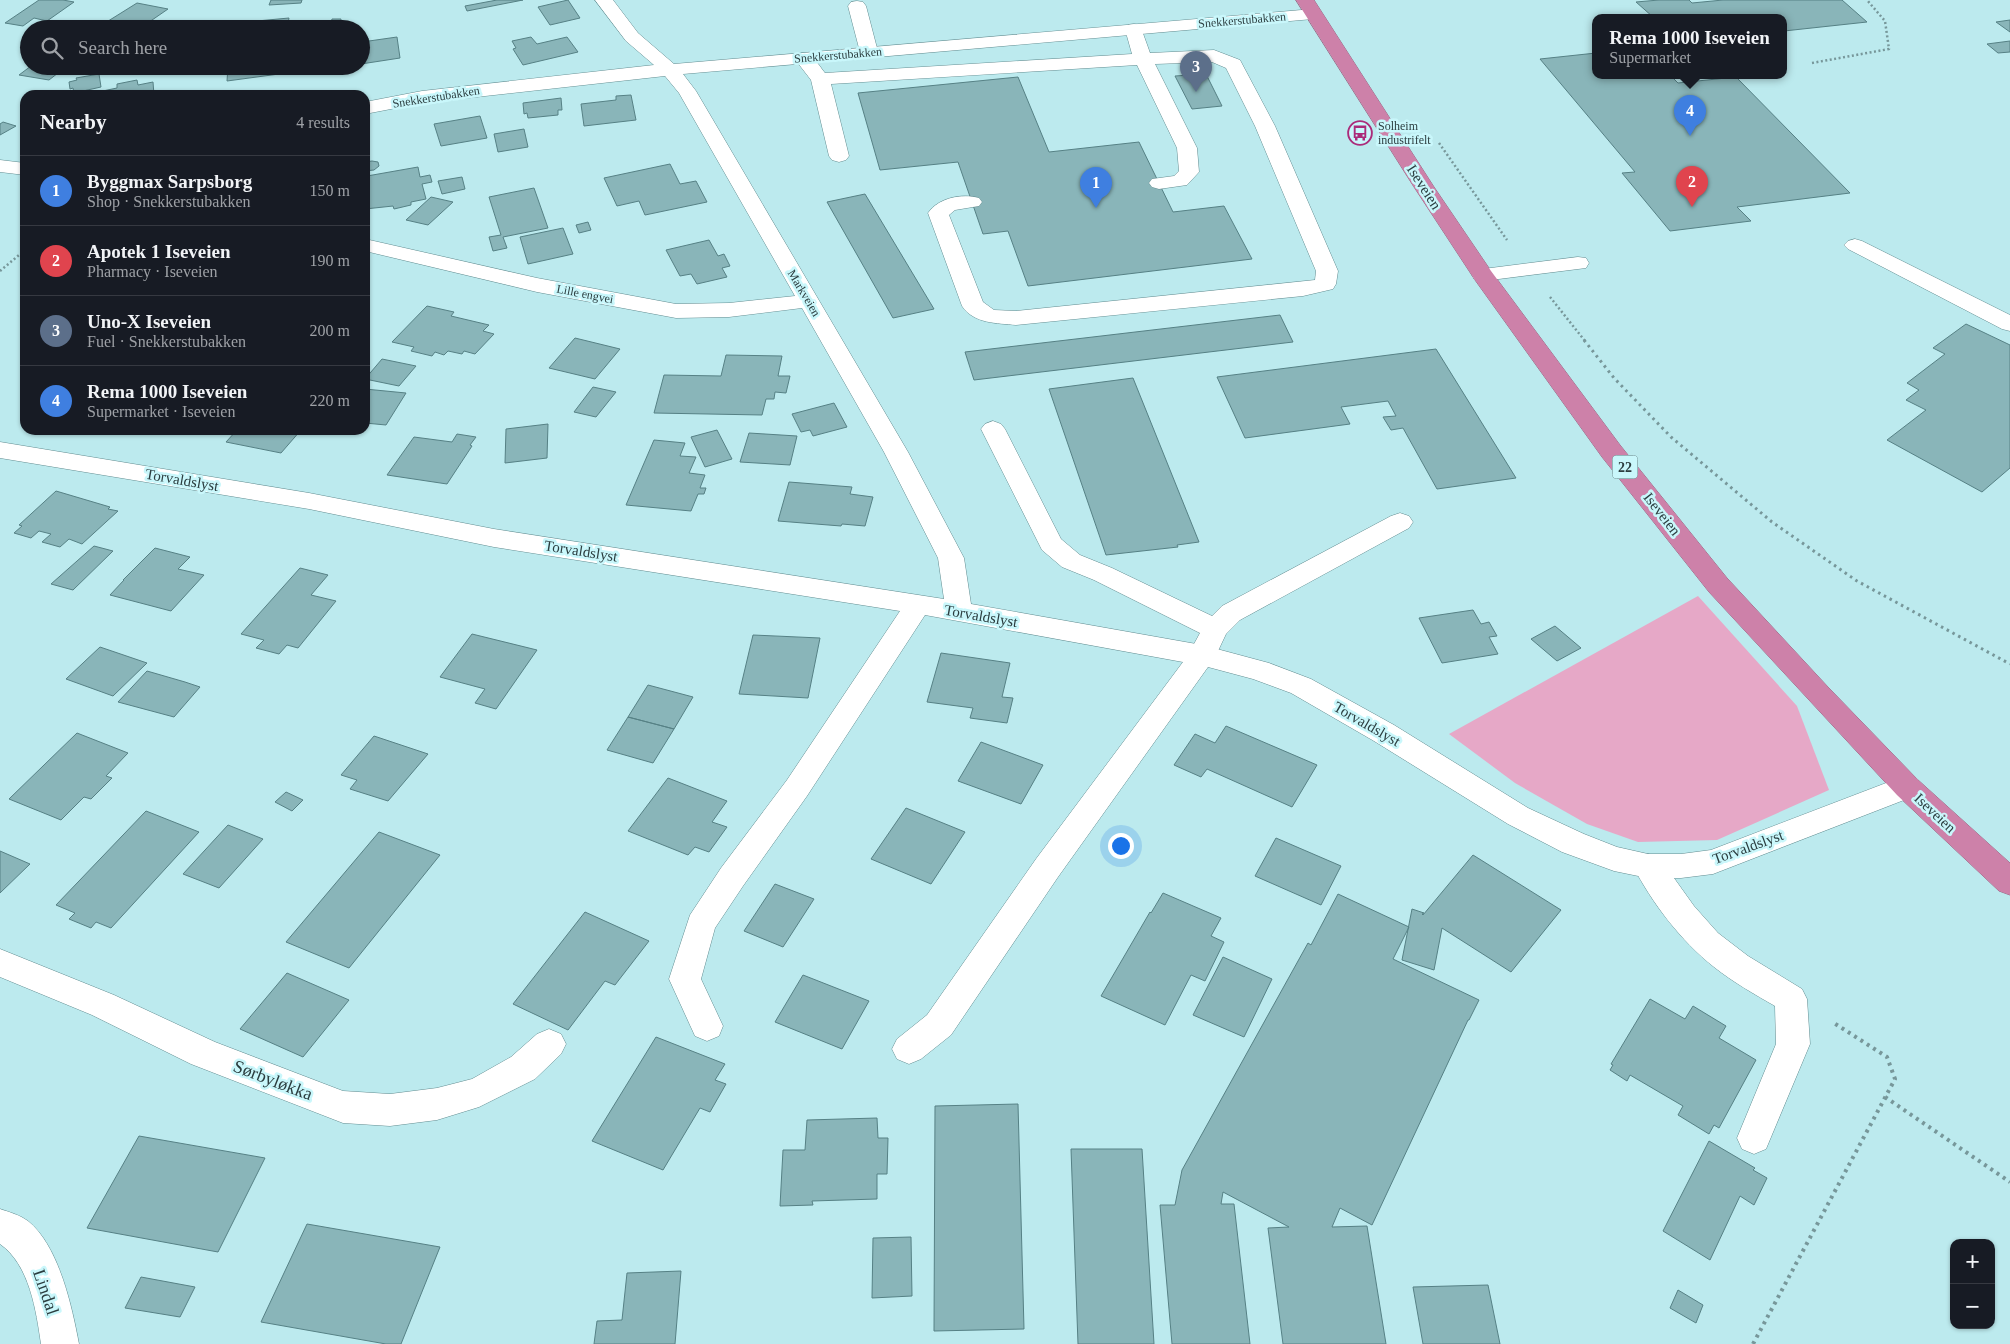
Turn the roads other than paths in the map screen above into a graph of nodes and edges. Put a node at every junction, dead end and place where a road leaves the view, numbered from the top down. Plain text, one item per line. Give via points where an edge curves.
1 (604, 0) edge
2 (857, 6) dead end
3 (1309, 7) edge
4 (1134, 29) junction
5 (868, 52) junction
6 (803, 58) junction
7 (1143, 59) junction
8 (670, 70) junction
9 (820, 79) junction
10 (370, 107) edge
11 (839, 156) dead end
12 (0, 166) edge
13 (20, 168) edge
14 (1159, 183) dead end
15 (972, 202) dead end
16 (1855, 245) dead end
17 (370, 246) edge
18 (1578, 263) dead end
19 (1483, 275) junction
20 (809, 301) junction
21 (2010, 324) edge
22 (993, 429) dead end
23 (0, 450) edge
24 (1400, 522) dead end
25 (918, 604) junction
26 (959, 612) junction
27 (1215, 629) junction
28 (1202, 655) junction
29 (1907, 787) junction
30 (1648, 866) junction
31 (2010, 882) edge
32 (0, 963) edge
33 (707, 1026) dead end
34 (549, 1044) dead end
35 (909, 1049) dead end
36 (1754, 1138) dead end
37 (0, 1226) edge
38 (60, 1344) edge

1 - 8 street, Markveien via 632,37
2 - 5 street
3 - 4 street, Snekkerstubakken
3 - 19 highway, Iseveien / 22
4 - 5 street, Snekkerstubakken
4 - 7 street
5 - 6 street, Snekkerstubakken
6 - 8 street, Snekkerstubakken
6 - 9 street
7 - 9 street
7 - 14 street via 1188,148 1189,172 1180,181
7 - 15 street via 1214,56 1233,64 1265,126 1327,271 1325,284 1303,289 1016,318 989,316 973,306 938,212 949,205
8 - 10 street, Snekkerstubakken via 490,88
8 - 20 street, Markveien via 687,91
9 - 11 street
12 - 13 street
16 - 21 street
17 - 20 street, Lille engvei via 537,285 676,311 729,310
18 - 19 street
19 - 29 highway, Iseveien / 22 via 1611,451 1718,585
20 - 26 street, Markveien via 896,452 951,558
22 - 27 street via 1051,544 1071,561
23 - 25 street, Torvaldslyst via 283,497 494,538
24 - 27 street via 1231,613
25 - 26 street, Torvaldslyst
25 - 33 street via 797,788 701,924 685,979
26 - 28 street, Torvaldslyst
27 - 28 street
28 - 30 street, Torvaldslyst via 1259,670 1301,686 1518,816 1614,859
28 - 35 street via 1047,868 939,1025
29 - 30 street, Torvaldslyst via 1712,862
29 - 31 highway, Iseveien / 22
30 - 36 street via 1680,913 1708,943 1741,969 1791,999 1793,1044
32 - 34 street, Sørbyløkka via 103,1005 203,1053 344,1107 390,1110 437,1104 479,1092 523,1068
37 - 38 street, Lindal via 17,1235 40,1267 57,1322

